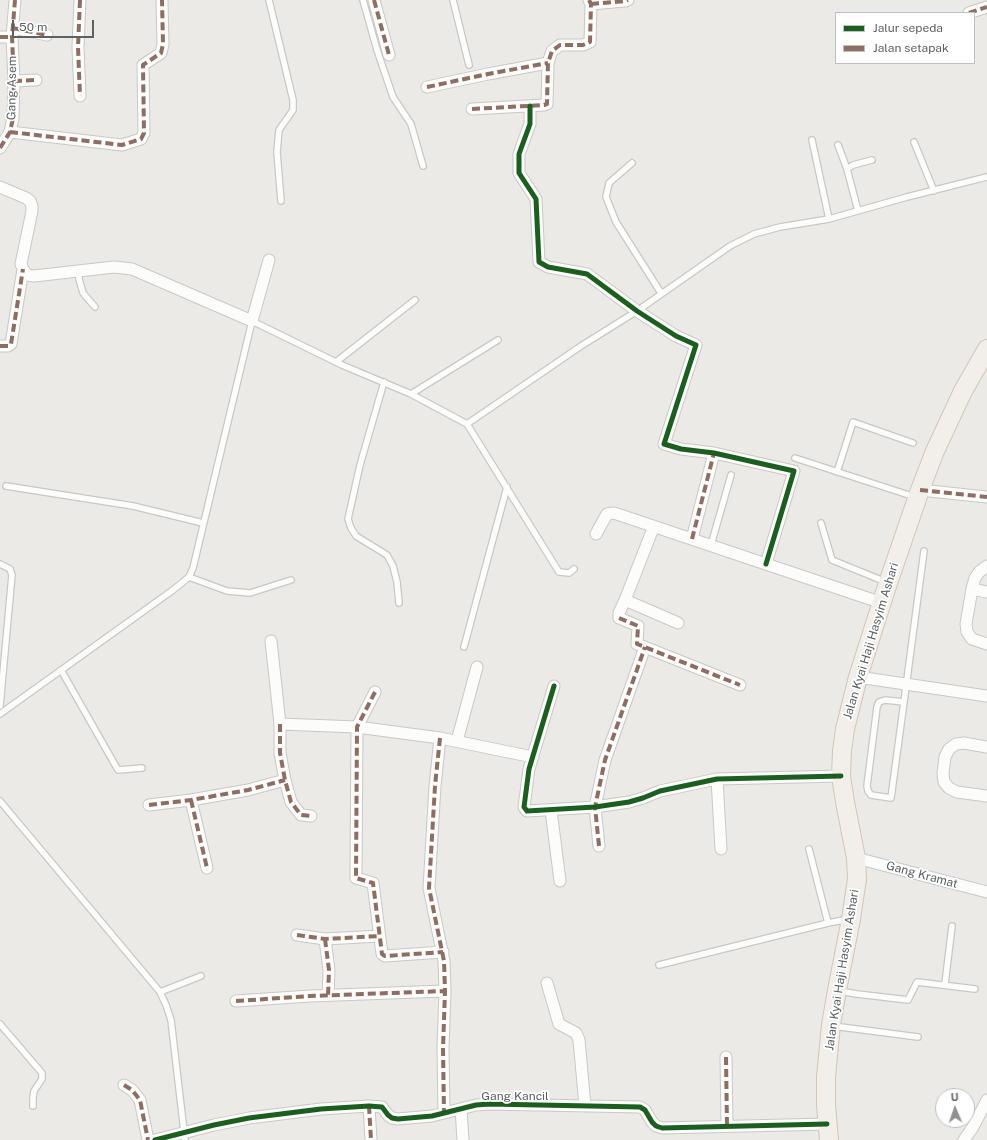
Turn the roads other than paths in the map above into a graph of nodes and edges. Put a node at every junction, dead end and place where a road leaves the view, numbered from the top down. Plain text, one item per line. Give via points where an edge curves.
1 (15, 0) edge
2 (80, 0) edge
3 (162, 0) edge
4 (269, 0) edge
5 (363, 0) edge
6 (374, 0) edge
7 (453, 0) edge
8 (628, 0) edge
9 (590, 2) edge
10 (987, 7) edge
11 (972, 12) edge
12 (13, 33) junction
13 (47, 34) dead end
14 (0, 37) edge
15 (389, 55) dead end
16 (548, 63) junction
17 (469, 65) dead end
18 (36, 80) dead end
19 (14, 81) junction
20 (431, 86) dead end
21 (80, 96) dead end
22 (530, 106) junction
23 (472, 109) dead end
24 (10, 132) junction
25 (812, 140) dead end
26 (914, 142) dead end
27 (838, 145) dead end
28 (0, 148) edge
29 (872, 160) dead end
30 (632, 163) dead end
31 (423, 166) dead end
32 (847, 169) junction
33 (987, 177) edge
34 (0, 187) edge
35 (934, 191) junction
36 (281, 201) dead end
37 (858, 210) junction
38 (829, 219) junction
39 (269, 260) dead end
40 (22, 269) junction
41 (79, 271) junction
42 (661, 293) junction
43 (415, 300) dead end
44 (95, 307) dead end
45 (637, 310) junction
46 (252, 321) junction
47 (498, 340) dead end
48 (0, 346) edge
49 (987, 349) edge
50 (336, 362) junction
51 (384, 382) junction
52 (411, 394) junction
53 (467, 424) junction
54 (913, 443) dead end
55 (714, 453) junction
56 (795, 458) dead end
57 (837, 472) junction
58 (732, 475) dead end
59 (6, 486) dead end
60 (507, 487) junction
61 (919, 494) junction
62 (987, 497) edge
63 (203, 523) junction
64 (821, 523) dead end
65 (654, 526) junction
66 (596, 534) dead end
67 (692, 539) junction
68 (711, 545) junction
69 (924, 551) dead end
70 (0, 564) edge
71 (766, 564) junction
72 (987, 566) edge
73 (574, 568) dead end
74 (189, 577) junction
75 (291, 580) dead end
76 (888, 583) junction
77 (972, 590) junction
78 (987, 592) edge
79 (625, 600) junction
80 (398, 603) dead end
81 (882, 603) junction
82 (678, 623) dead end
83 (271, 642) dead end
84 (987, 644) edge
85 (464, 647) dead end
86 (645, 648) junction
87 (477, 667) dead end
88 (61, 670) junction
89 (858, 677) junction
90 (906, 684) junction
91 (740, 685) dead end
92 (554, 686) dead end
93 (375, 692) dead end
94 (987, 696) edge
95 (904, 702) junction
96 (0, 706) edge
97 (0, 714) edge
98 (280, 724) junction
99 (357, 727) junction
100 (440, 738) junction
101 (457, 741) junction
102 (987, 747) edge
103 (533, 757) junction
104 (142, 768) dead end
105 (841, 776) junction
106 (717, 779) junction
107 (285, 780) junction
108 (987, 796) edge
109 (192, 800) junction
110 (0, 801) edge
111 (149, 805) dead end
112 (595, 807) junction
113 (551, 810) junction
114 (311, 816) dead end
115 (599, 846) dead end
116 (721, 849) dead end
117 (809, 849) dead end
118 (856, 858) junction
119 (207, 868) dead end
120 (560, 880) dead end
121 (987, 892) edge
122 (851, 918) junction
123 (828, 923) junction
124 (952, 926) dead end
125 (298, 935) dead end
126 (379, 936) junction
127 (325, 939) junction
128 (443, 952) junction
129 (659, 965) dead end
130 (201, 976) dead end
131 (547, 983) dead end
132 (944, 984) junction
133 (975, 988) dead end
134 (837, 990) junction
135 (160, 992) junction
136 (445, 992) junction
137 (328, 996) junction
138 (236, 1001) dead end
139 (0, 1024) edge
140 (831, 1026) junction
141 (918, 1037) dead end
142 (726, 1056) dead end
143 (124, 1085) dead end
144 (987, 1100) edge
145 (33, 1106) dead end
146 (369, 1106) junction
147 (585, 1106) junction
148 (461, 1109) junction
149 (444, 1113) junction
150 (727, 1126) junction
151 (828, 1132) edge
152 (185, 1136) edge
153 (148, 1140) edge
154 (155, 1140) edge
155 (371, 1140) edge
156 (463, 1140) edge
157 (964, 1140) edge

1 - 12 street, Gang Asem
2 - 21 street
3 - 24 street via 161,53 143,65 144,133 141,139 122,145
4 - 36 lane via 293,100 293,110 279,130 277,152
5 - 31 lane via 393,97 411,124
6 - 15 street
7 - 17 lane
8 - 9 street
9 - 16 street via 590,42 583,45 560,45 552,51
10 - 11 street
12 - 13 street
12 - 14 street
12 - 19 street, Gang Asem
16 - 20 street
16 - 22 street via 547,104
18 - 19 street
19 - 24 street, Gang Asem
22 - 23 street
22 - 45 street via 530,124 519,154 519,173 536,199 539,262 548,267 587,274
24 - 28 street, Gang Asem
25 - 38 lane
26 - 35 lane
27 - 32 lane
29 - 32 lane
30 - 42 lane via 609,183 606,197 616,222
32 - 37 lane
33 - 35 lane
34 - 40 street via 26,198 32,206
35 - 37 lane
37 - 38 lane
38 - 42 lane via 754,234 730,246
39 - 46 street
40 - 41 street via 27,275 34,276
40 - 48 street via 11,344
41 - 44 lane via 83,293
41 - 46 street via 114,267 132,268
42 - 45 lane
43 - 50 lane
45 - 53 lane
45 - 55 street via 676,336 696,345 664,444 682,450
46 - 50 lane
46 - 63 lane
47 - 52 lane
49 - 61 main road, Jalan Kyai Haji Hasyim Ashari via 963,391 935,451
50 - 51 lane
51 - 52 lane
51 - 80 lane via 360,465 348,519 356,536 387,555 397,582
52 - 53 lane
53 - 60 lane
54 - 57 lane via 853,422
55 - 67 street
55 - 71 street via 794,472
56 - 57 lane
57 - 61 lane
58 - 68 lane
59 - 63 lane via 133,506
60 - 73 lane via 559,572 569,573
60 - 85 lane
61 - 62 street
61 - 76 main road, Jalan Kyai Haji Hasyim Ashari
63 - 74 lane
64 - 76 lane via 832,560
65 - 66 street via 614,513 607,514
65 - 67 street
65 - 79 street
67 - 68 street
68 - 71 street
69 - 90 lane
70 - 96 lane via 10,569 12,576
71 - 81 street
72 - 77 street via 975,578
74 - 75 lane via 227,591 250,593
74 - 88 lane
76 - 81 main road, Jalan Kyai Haji Hasyim Ashari
77 - 78 street
77 - 84 street via 967,632 972,639
79 - 82 street
79 - 86 street via 619,618 638,626 637,644
81 - 89 main road, Jalan Kyai Haji Hasyim Ashari
83 - 98 street
86 - 91 street
86 - 112 street via 605,760
87 - 101 street
88 - 97 lane
88 - 104 lane via 118,770
89 - 90 street
89 - 105 main road, Jalan Kyai Haji Hasyim Ashari via 845,729
90 - 94 street
90 - 95 lane
92 - 103 street
93 - 99 street
95 - 95 lane via 891,798 871,795 867,786 877,707 879,702 885,700
98 - 99 street
98 - 107 street via 280,753
99 - 100 street
99 - 126 street via 356,878 373,883
100 - 101 street
100 - 128 street via 429,888
101 - 103 street
102 - 108 street via 956,744 949,749 945,757 943,773 944,782 949,788 957,792
103 - 113 street via 524,807 527,811
105 - 106 street
105 - 118 main road, Jalan Kyai Haji Hasyim Ashari
106 - 112 street via 660,791 629,802
106 - 116 street
107 - 109 street
107 - 114 street via 291,802 301,815
109 - 111 street
109 - 119 street
110 - 135 lane
112 - 113 street
112 - 115 street
113 - 120 street
117 - 123 lane
118 - 121 street, Gang Kramat
118 - 122 main road, Jalan Kyai Haji Hasyim Ashari via 857,879
122 - 123 lane
122 - 134 main road, Jalan Kyai Haji Hasyim Ashari
123 - 129 lane
124 - 132 lane
125 - 127 street
126 - 127 street
126 - 128 street via 382,954 385,956
127 - 137 street via 329,970
128 - 136 street
130 - 135 lane
131 - 147 street via 559,1024 576,1033 579,1040
132 - 133 lane
132 - 134 lane via 917,982 908,1000
134 - 140 main road, Jalan Kyai Haji Hasyim Ashari
135 - 152 lane via 171,1020
136 - 137 street
136 - 149 street
137 - 138 street
139 - 145 lane via 42,1073 42,1079 34,1091
140 - 141 lane
140 - 151 main road, Jalan Kyai Haji Hasyim Ashari via 826,1077
142 - 150 street
143 - 153 street via 140,1100
144 - 157 street
146 - 149 street, Gang Kancil via 382,1107 388,1115 398,1119
146 - 152 street, Gang Kancil via 284,1113 214,1125
146 - 155 street
147 - 148 street, Gang Kancil via 489,1104
147 - 150 street, Gang Kancil via 640,1107 656,1126 662,1128
148 - 149 street, Gang Kancil
148 - 156 street
150 - 151 street, Gang Kancil
152 - 154 street, Gang Kancil

